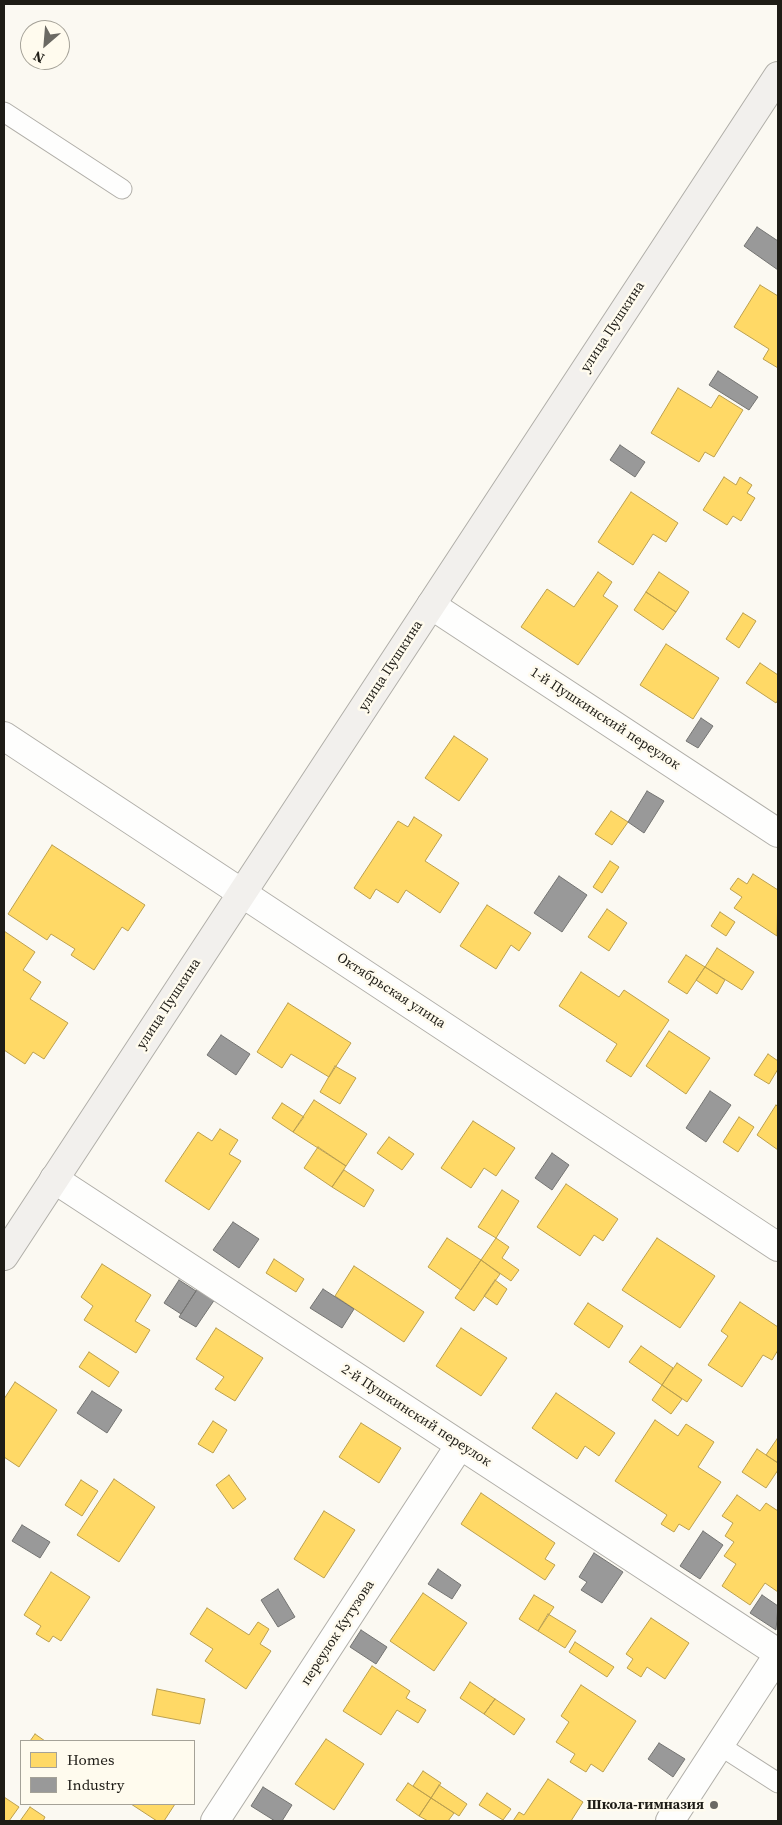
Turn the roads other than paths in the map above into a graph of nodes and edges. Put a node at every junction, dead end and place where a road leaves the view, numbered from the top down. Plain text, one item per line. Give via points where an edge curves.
1 (778, 76) edge
2 (4, 112) edge
3 (122, 189) dead end
4 (431, 605) junction
5 (4, 736) edge
6 (778, 833) edge
7 (242, 893) junction
8 (54, 1179) junction
9 (778, 1247) edge
10 (4, 1256) edge
11 (460, 1445) junction
12 (778, 1654) edge
13 (719, 1745) junction
14 (778, 1783) edge
15 (215, 1821) edge
16 (670, 1821) edge

1 - 4 street, улица Пушкина
2 - 3 lane
4 - 6 street, 1-й Пушкинский переулок
4 - 7 street, улица Пушкина
5 - 7 street, Октябрьская улица
7 - 8 street, улица Пушкина
7 - 9 street, Октябрьская улица
8 - 10 street, улица Пушкина
8 - 11 street, 2-й Пушкинский переулок
11 - 12 street, 2-й Пушкинский переулок
11 - 15 street, переулок Кутузова
12 - 13 street
13 - 14 lane
13 - 16 street

